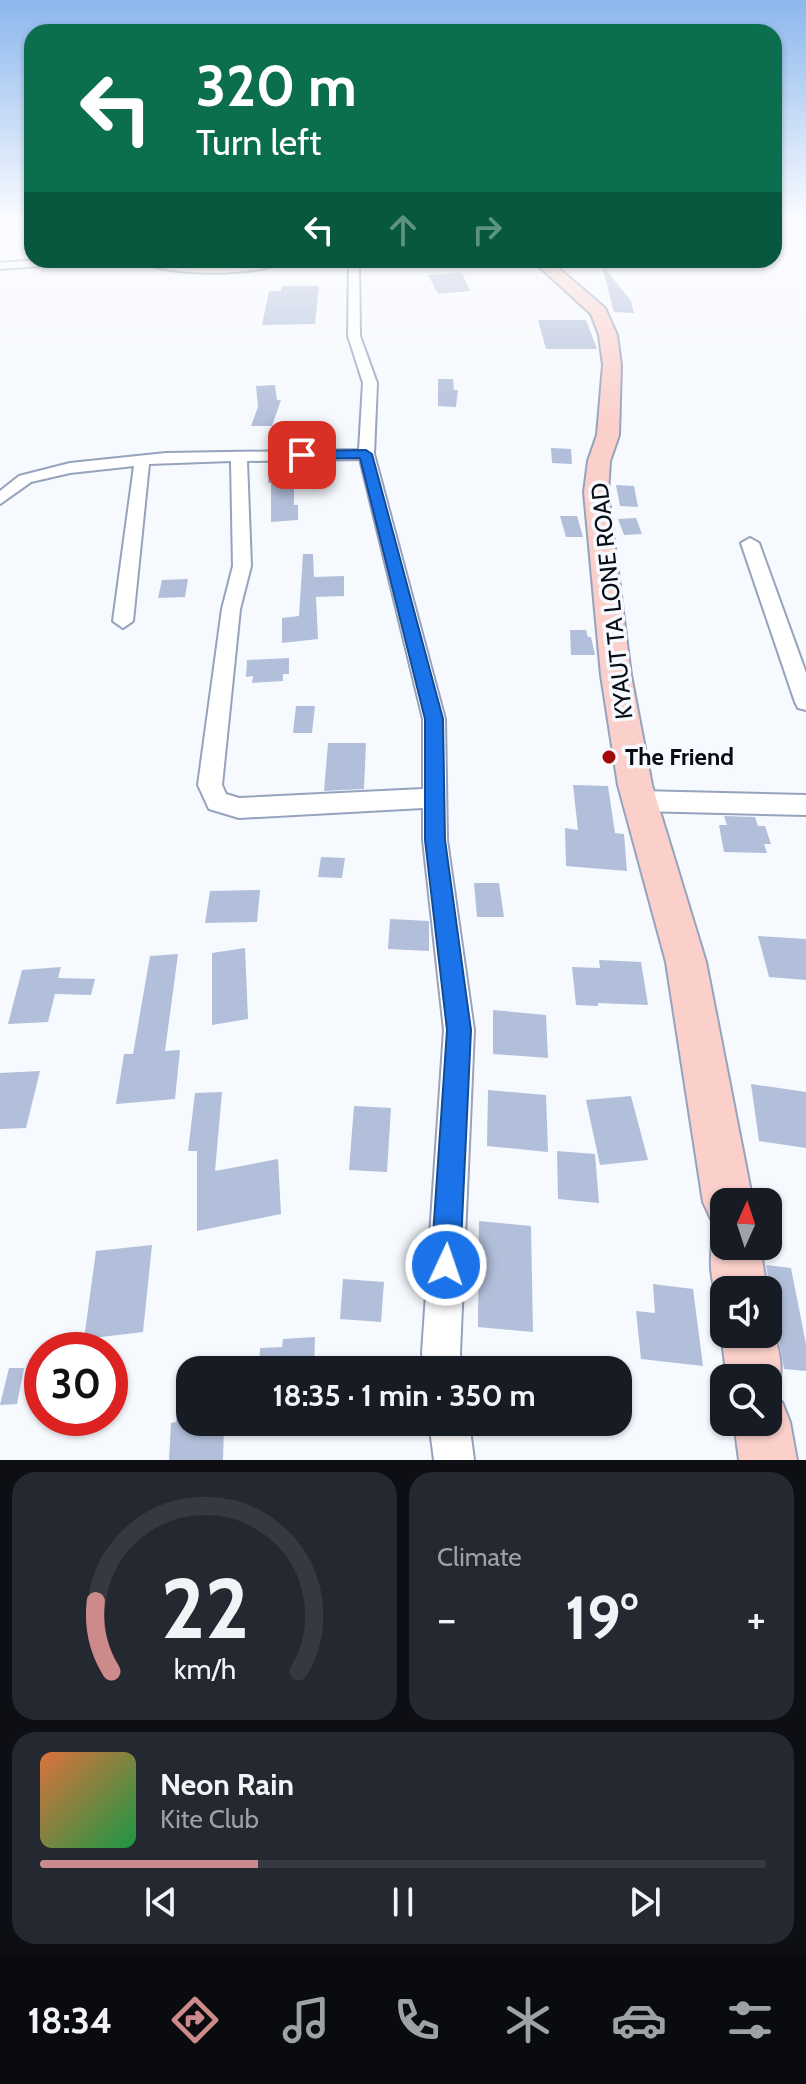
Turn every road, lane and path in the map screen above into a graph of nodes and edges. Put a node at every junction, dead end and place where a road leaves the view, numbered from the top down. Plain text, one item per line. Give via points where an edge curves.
1 (354, 288) edge
2 (572, 288) edge
3 (366, 454) junction
4 (239, 456) junction
5 (142, 460) junction
6 (0, 499) edge
7 (750, 543) dead end
8 (123, 621) dead end
9 (806, 702) edge
10 (433, 798) junction
11 (639, 801) junction
12 (806, 805) edge
13 (726, 1188) edge
14 (441, 1356) edge
15 (451, 1436) edge
16 (764, 1436) edge
17 (454, 1460) edge
18 (768, 1460) edge

1 - 3 street via 354,336 370,383
2 - 11 main road, KYAUT TA LONE ROAD via 599,312 612,365 608,435 596,492 616,675
3 - 4 street
3 - 10 street via 434,719
4 - 5 street
4 - 10 street via 242,566 231,609 210,785 217,802 239,808
5 - 6 street via 25,479
5 - 8 street
7 - 9 street
10 - 14 street via 459,1030
11 - 12 street
11 - 13 main road, KYAUT TA LONE ROAD via 686,962
15 - 17 street
16 - 18 main road

